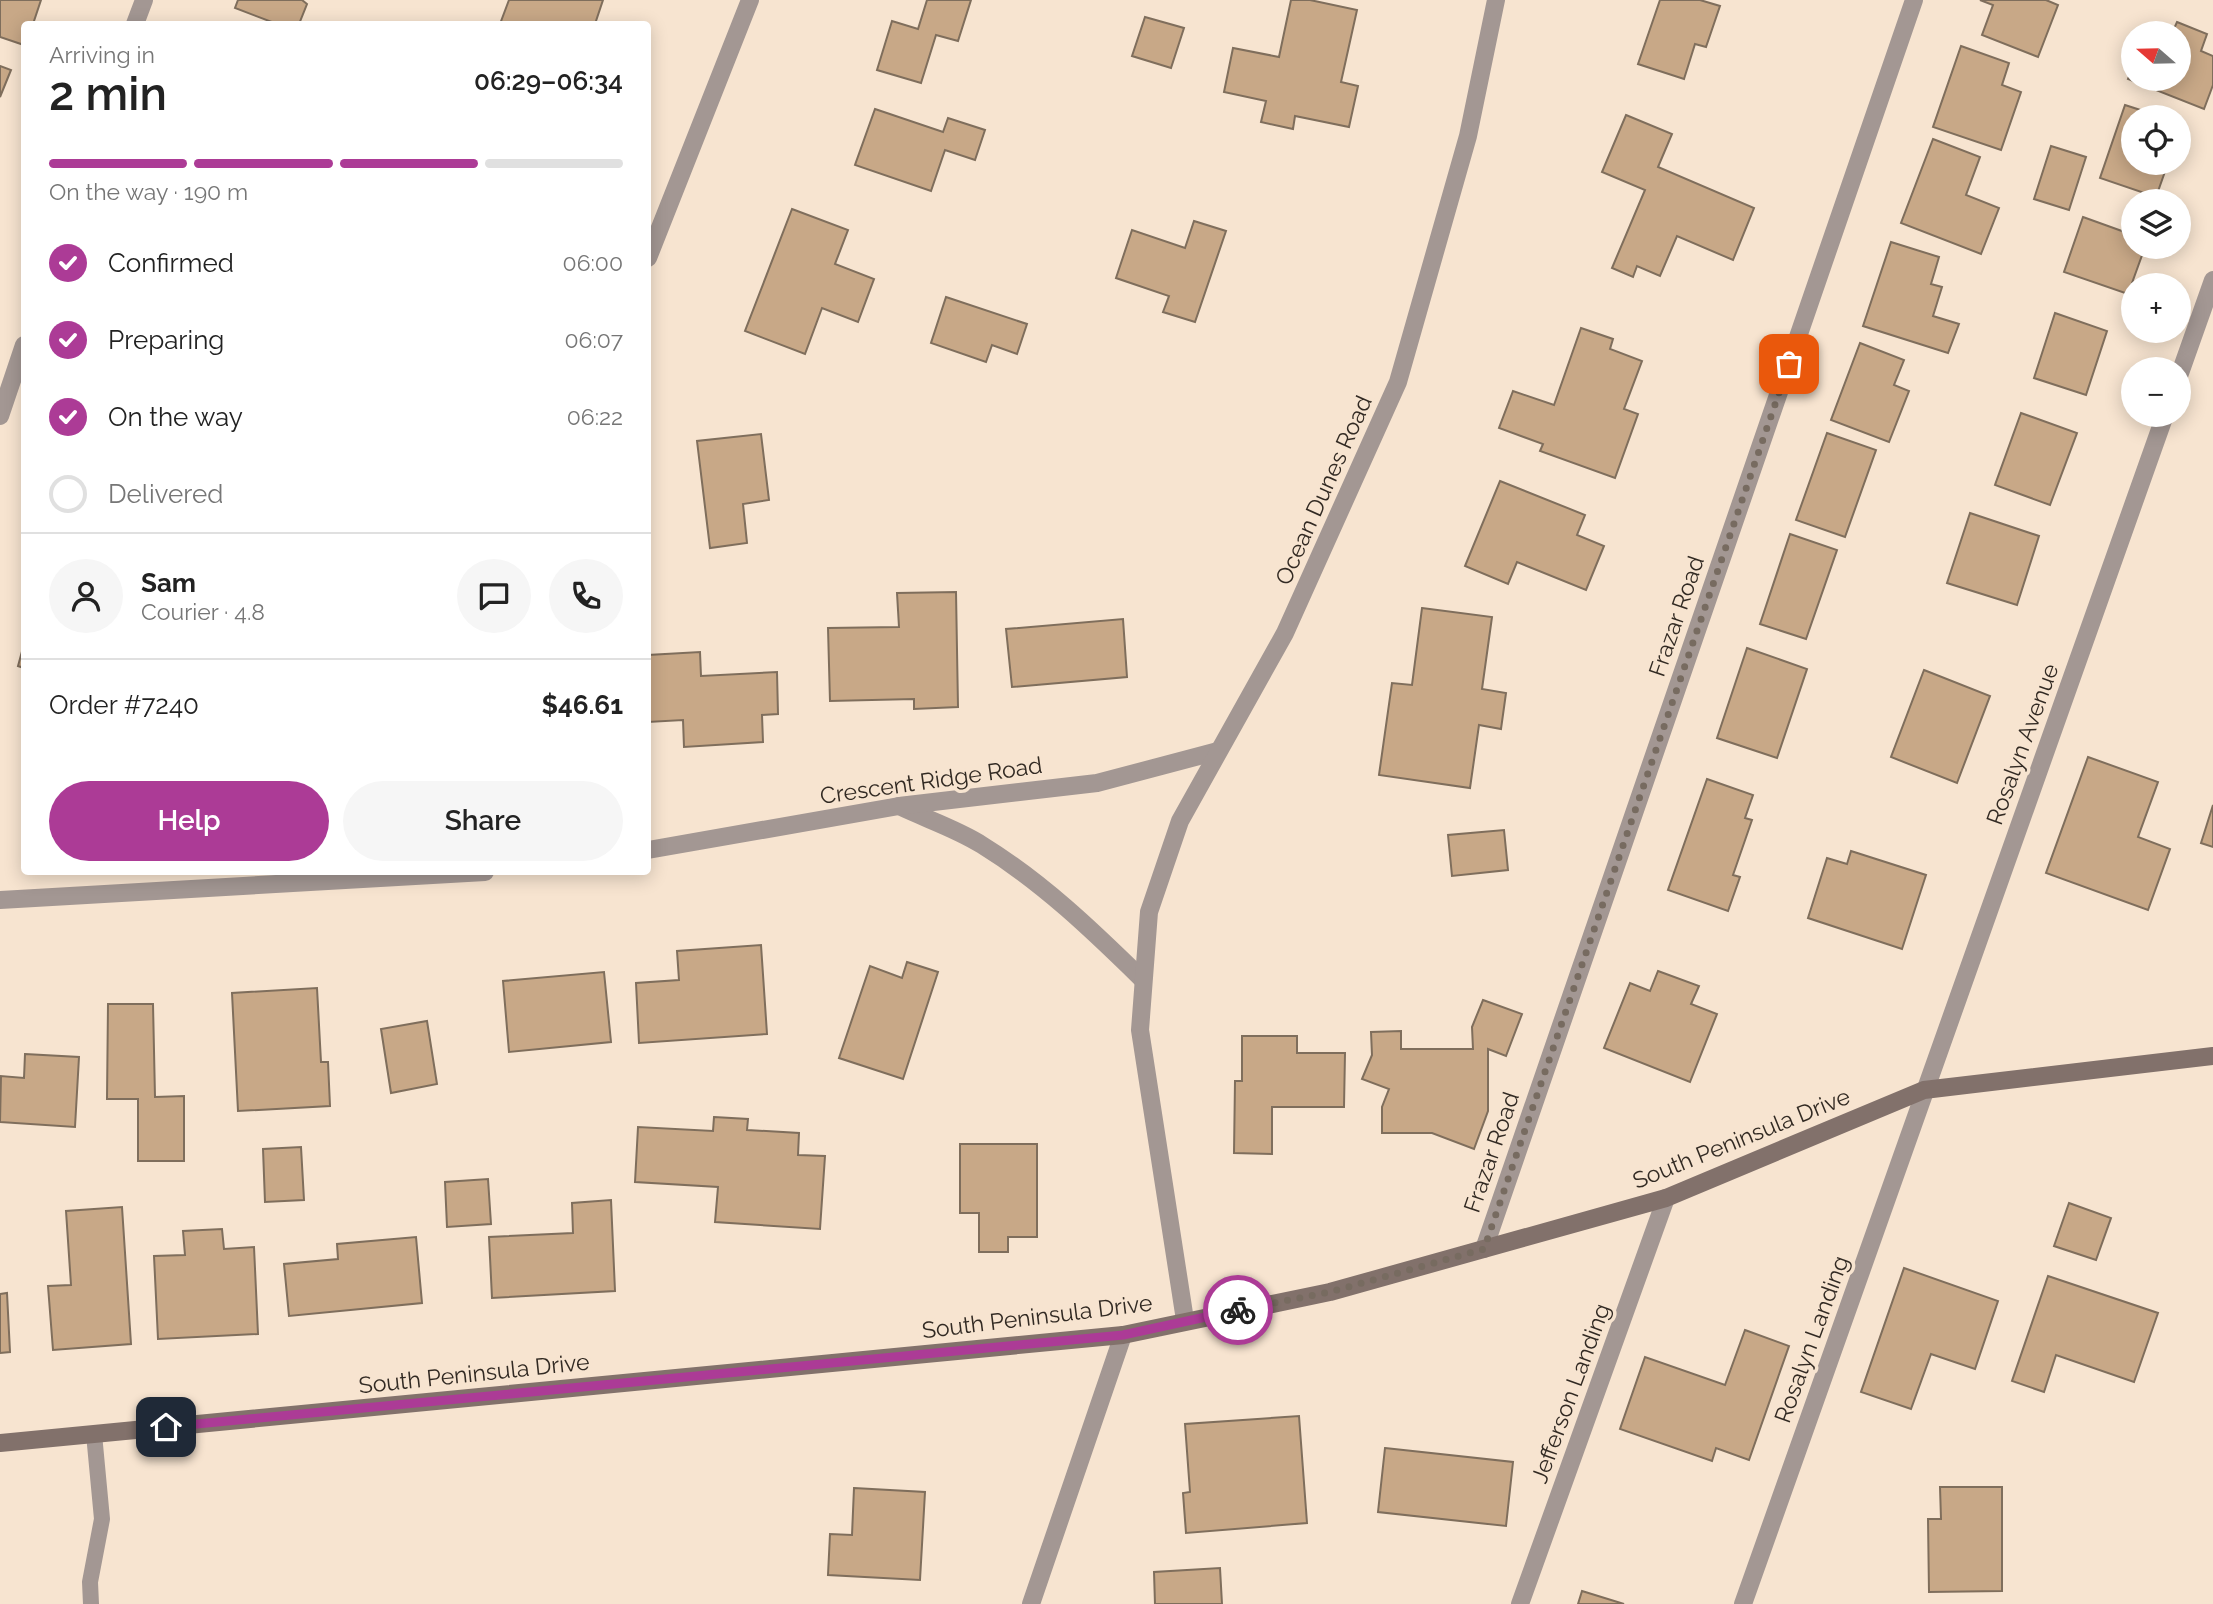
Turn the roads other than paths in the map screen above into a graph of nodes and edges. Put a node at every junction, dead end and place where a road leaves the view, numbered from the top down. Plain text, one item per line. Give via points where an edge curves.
1 (144, 0) edge
2 (750, 0) edge
3 (1496, 0) edge
4 (1914, 0) edge
5 (136, 21) edge
6 (651, 250) edge
7 (2213, 280) edge
8 (21, 354) edge
9 (2186, 357) edge
10 (0, 416) edge
11 (2161, 427) edge
12 (1218, 751) junction
13 (899, 806) junction
14 (651, 849) edge
15 (433, 875) edge
16 (0, 900) edge
17 (1142, 979) junction
18 (2213, 1056) edge
19 (1924, 1090) junction
20 (1666, 1198) junction
21 (1484, 1249) junction
22 (1185, 1320) junction
23 (1123, 1335) junction
24 (94, 1434) junction
25 (0, 1443) edge
26 (90, 1604) edge
27 (1031, 1604) edge
28 (1520, 1604) edge
29 (1743, 1604) edge

1 - 5 street
2 - 6 street
3 - 12 street, Ocean Dunes Road via 1468,136 1398,382 1285,633
4 - 21 street, Frazar Road
7 - 9 street
8 - 10 street
11 - 19 street, Rosalyn Avenue
12 - 13 street, Crescent Ridge Road via 1097,783
12 - 17 street, Ocean Dunes Road via 1180,821 1149,912
13 - 14 street, Crescent Ridge Road
13 - 17 street via 980,844 1037,883
15 - 16 street
17 - 22 street, Ocean Dunes Road via 1140,1030
18 - 19 main road, South Peninsula Drive
19 - 20 main road, South Peninsula Drive
19 - 29 street, Rosalyn Landing
20 - 21 main road, South Peninsula Drive
20 - 28 street, Jefferson Landing
21 - 22 main road, South Peninsula Drive via 1330,1292
22 - 23 main road, South Peninsula Drive
23 - 24 main road, South Peninsula Drive
23 - 27 street
24 - 25 main road, South Peninsula Drive
24 - 26 lane via 102,1519

